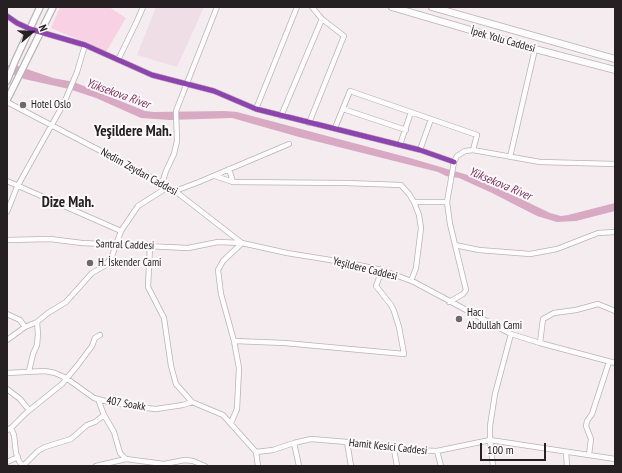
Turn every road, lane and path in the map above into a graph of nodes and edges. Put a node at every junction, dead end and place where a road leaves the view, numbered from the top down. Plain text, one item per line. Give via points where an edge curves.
1 (40, 7) edge
2 (53, 7) edge
3 (142, 7) edge
4 (217, 7) edge
5 (297, 7) edge
6 (312, 7) edge
7 (392, 7) edge
8 (432, 7) edge
9 (7, 16) edge
10 (322, 19) junction
11 (31, 29) junction
12 (42, 32) junction
13 (85, 46) junction
14 (535, 49) junction
15 (615, 59) edge
16 (118, 60) junction
17 (615, 70) edge
18 (7, 80) edge
19 (187, 85) junction
20 (7, 101) edge
21 (256, 109) junction
22 (343, 109) junction
23 (411, 112) junction
24 (281, 116) junction
25 (431, 119) junction
26 (310, 123) junction
27 (51, 124) junction
28 (335, 128) junction
29 (406, 130) junction
30 (289, 144) dead end
31 (400, 145) junction
32 (420, 150) junction
33 (473, 150) junction
34 (510, 157) junction
35 (453, 164) junction
36 (615, 164) edge
37 (229, 169) junction
38 (215, 176) junction
39 (7, 181) edge
40 (233, 182) junction
41 (162, 183) junction
42 (17, 186) junction
43 (168, 187) junction
44 (175, 191) junction
45 (414, 202) junction
46 (447, 202) junction
47 (7, 212) edge
48 (121, 231) junction
49 (615, 232) edge
50 (7, 240) edge
51 (242, 243) junction
52 (116, 245) junction
53 (455, 245) junction
54 (150, 246) junction
55 (382, 270) junction
56 (411, 281) junction
57 (449, 302) junction
58 (615, 311) edge
59 (7, 314) edge
60 (37, 322) junction
61 (25, 327) junction
62 (511, 334) junction
63 (100, 335) dead end
64 (7, 340) edge
65 (234, 341) junction
66 (540, 344) junction
67 (610, 362) junction
68 (615, 363) edge
69 (29, 371) junction
70 (7, 374) edge
71 (66, 378) junction
72 (7, 388) edge
73 (98, 399) junction
74 (192, 402) junction
75 (29, 410) junction
76 (104, 415) junction
77 (231, 423) junction
78 (9, 429) edge
79 (490, 440) junction
80 (347, 442) junction
81 (294, 443) junction
82 (394, 449) junction
83 (437, 451) junction
84 (256, 452) junction
85 (566, 452) junction
86 (589, 455) junction
87 (18, 457) junction
88 (615, 458) edge
89 (126, 459) junction
90 (188, 461) junction
91 (7, 462) edge
92 (23, 466) edge
93 (96, 466) edge
94 (190, 466) edge
95 (205, 466) edge
96 (258, 466) edge
97 (299, 466) edge
98 (351, 466) edge
99 (397, 466) edge
100 (441, 466) edge
101 (494, 466) edge
102 (568, 466) edge

1 - 11 main road
2 - 12 main road
3 - 16 street
4 - 19 street
5 - 21 street
6 - 10 street
7 - 14 highway, İpek Yolu Caddesi
8 - 15 highway, İpek Yolu Caddesi
9 - 11 street
10 - 24 street
10 - 26 street via 344,36
11 - 12 street
11 - 18 main road
12 - 13 street
12 - 20 main road
13 - 16 street
13 - 27 street via 64,103
14 - 17 highway, İpek Yolu Caddesi
14 - 34 street
16 - 19 street via 152,75
19 - 21 street via 214,91
19 - 41 street via 176,111 178,141
20 - 27 street, Nedim Zeydan Caddesi
21 - 24 street
22 - 23 street via 350,91
22 - 28 street
22 - 29 street
23 - 25 street
23 - 29 street
24 - 26 street
25 - 32 street
25 - 33 street via 477,135
26 - 28 street
27 - 41 street, Nedim Zeydan Caddesi
27 - 42 street
28 - 31 street
29 - 31 street
30 - 37 street
31 - 32 street
32 - 35 street
33 - 34 street
33 - 35 street via 461,153
34 - 36 street via 540,162
35 - 46 street
37 - 38 street
37 - 40 street
38 - 40 street
38 - 44 street
39 - 42 street
40 - 45 street via 401,185
41 - 43 street, Nedim Zeydan Caddesi
42 - 47 street
42 - 48 street
43 - 44 street, Nedim Zeydan Caddesi
43 - 48 street via 138,206
44 - 51 street, Nedim Zeydan Caddesi
45 - 46 street
45 - 56 street via 421,228 416,268
46 - 53 street
48 - 52 street
49 - 53 street via 598,233 557,249 530,254 479,250
50 - 52 street, Santral Caddesi via 50,239
51 - 54 street, Santral Caddesi via 218,242 188,248
51 - 55 street, Yeşildere Caddesi
51 - 65 street via 223,261 218,270 221,294
52 - 54 street, Santral Caddesi
52 - 60 street via 106,265 92,273 66,302
53 - 57 street via 466,290
54 - 74 street via 148,287 164,318 176,384
55 - 56 street, Yeşildere Caddesi
55 - 65 street via 376,286 394,311 404,354
56 - 57 street, Yeşildere Caddesi
57 - 62 street, Yeşildere Caddesi
58 - 66 street via 598,304 554,313 543,319
59 - 61 street via 20,320
60 - 61 street
60 - 69 street via 37,345 32,354
61 - 64 street
62 - 66 street, Yeşildere Caddesi
62 - 79 street via 495,394
63 - 71 street via 95,338 92,346
65 - 77 street via 239,368 237,409
66 - 67 street, Yeşildere Caddesi
67 - 68 street, Yeşildere Caddesi
67 - 86 street via 592,414 586,421 590,439
69 - 70 street, 407 Soakk
69 - 71 street, 407 Soakk via 45,371
71 - 73 street, 407 Soakk
71 - 75 street
72 - 75 street
73 - 74 street, 407 Soakk via 156,409 182,406
73 - 76 street
74 - 77 street via 223,415
75 - 78 street
76 - 89 street via 114,432 120,453
76 - 92 street via 71,439 38,451
77 - 84 street
78 - 87 street
79 - 83 street, Hamit Kesici Caddesi
79 - 85 street, Hamit Kesici Caddesi
79 - 101 street
80 - 81 street, Hamit Kesici Caddesi via 311,439
80 - 82 street, Hamit Kesici Caddesi
80 - 98 street
81 - 84 street, Hamit Kesici Caddesi
81 - 97 street
82 - 83 street, Hamit Kesici Caddesi
82 - 99 street
83 - 100 street
84 - 96 street
85 - 86 street, Hamit Kesici Caddesi
85 - 102 street
86 - 88 street, Hamit Kesici Caddesi
87 - 91 street
87 - 92 street
89 - 90 street via 164,464
89 - 93 street
90 - 94 street
90 - 95 street

